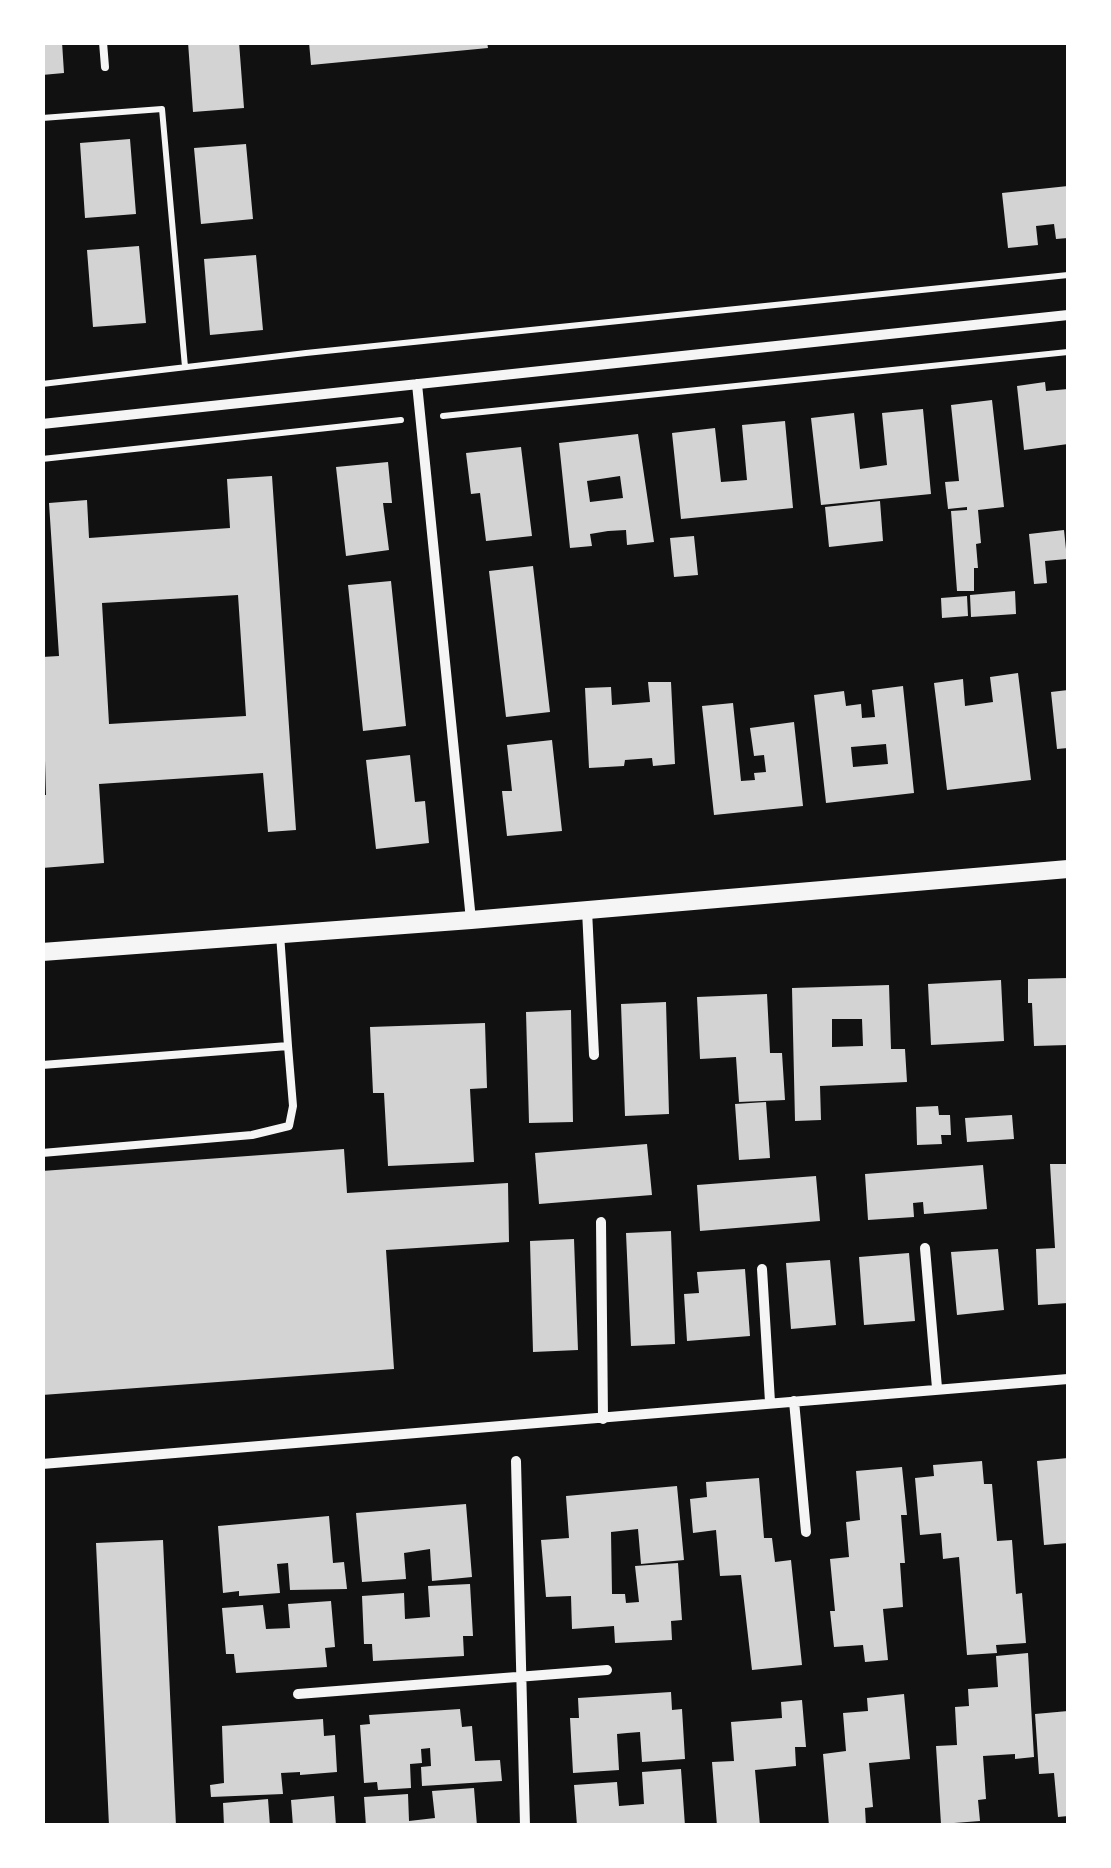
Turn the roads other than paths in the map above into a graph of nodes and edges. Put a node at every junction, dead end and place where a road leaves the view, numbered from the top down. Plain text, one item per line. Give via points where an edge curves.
1 (103, 42) edge
2 (105, 67) dead end
3 (1068, 315) edge
4 (417, 384) junction
5 (42, 424) edge
6 (1068, 870) edge
7 (588, 910) junction
8 (471, 920) junction
9 (280, 934) junction
10 (42, 952) edge
11 (288, 1046) junction
12 (594, 1055) dead end
13 (42, 1065) edge
14 (42, 1152) edge
15 (602, 1222) dead end
16 (925, 1248) dead end
17 (762, 1268) dead end
18 (1068, 1379) edge
19 (937, 1388) junction
20 (794, 1400) junction
21 (770, 1402) junction
22 (603, 1419) junction
23 (516, 1461) dead end
24 (42, 1464) edge
25 (806, 1532) dead end
26 (607, 1670) dead end
27 (522, 1676) junction
28 (298, 1694) dead end
29 (525, 1826) edge

1 - 2 lane
3 - 4 street
4 - 5 street
4 - 8 street
6 - 7 street
7 - 8 street
7 - 12 street
8 - 9 street
9 - 10 street
9 - 11 lane
11 - 13 lane
11 - 14 lane via 289,1126
15 - 22 street
16 - 19 street
17 - 21 street
18 - 19 street
19 - 20 street
20 - 21 street
20 - 25 street
21 - 22 street
22 - 24 street
23 - 27 street
26 - 27 street
27 - 28 street
27 - 29 street

